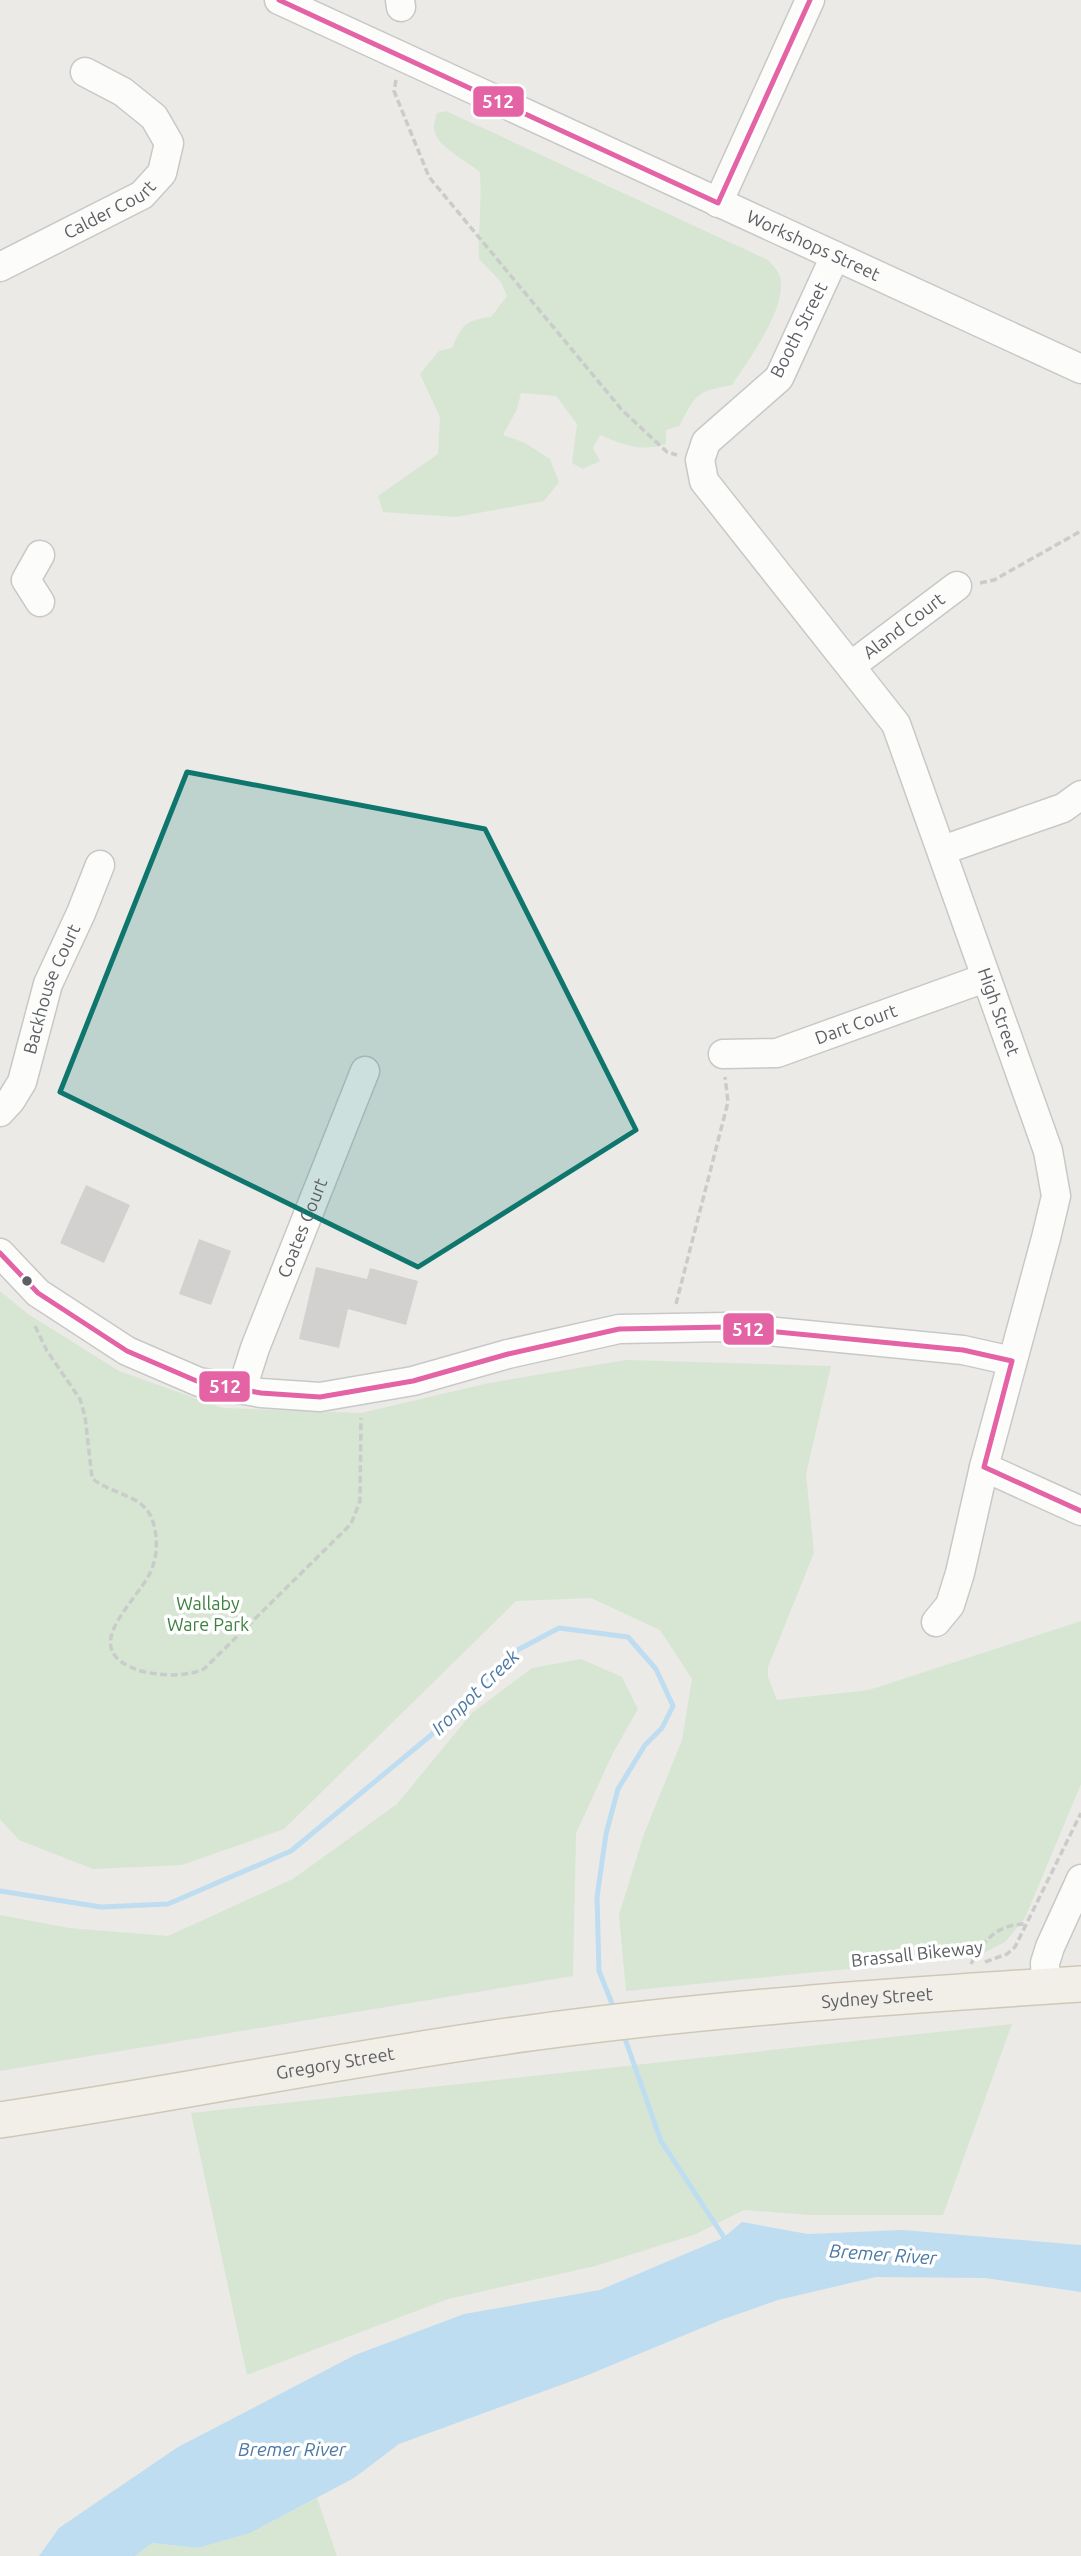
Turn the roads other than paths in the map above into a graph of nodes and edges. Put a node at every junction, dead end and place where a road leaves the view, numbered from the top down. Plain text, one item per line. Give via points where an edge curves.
1 (279, 0) edge
2 (810, 0) edge
3 (85, 72) dead end
4 (718, 203) junction
5 (835, 256) junction
6 (0, 267) edge
7 (1081, 369) edge
8 (699, 460) joint
9 (957, 586) road end
10 (852, 665) junction
11 (1081, 795) edge
12 (943, 850) junction
13 (100, 865) dead end
14 (985, 978) junction
15 (723, 1054) road end
16 (365, 1071) dead end
17 (0, 1112) edge
18 (0, 1253) edge
19 (1012, 1361) junction
20 (242, 1389) junction
21 (984, 1467) junction
22 (1081, 1511) edge
23 (936, 1622) dead end
24 (1081, 1878) edge
25 (1081, 1984) edge
26 (1046, 1986) junction
27 (671, 2016) joint
28 (0, 2120) edge

1 - 4 street, Workshops Street
2 - 4 street
3 - 6 street, Calder Court via 123,92 154,117 169,143 162,173 142,195
4 - 5 street, Workshops Street
5 - 7 street, Workshops Street
5 - 8 street, Booth Street via 779,378 706,442
8 - 10 street, High Street via 704,481
9 - 10 street, Aland Court
10 - 12 street, High Street via 896,724
11 - 12 street via 1063,808
12 - 14 street, High Street
13 - 17 street, Backhouse Court via 47,984 22,1082
14 - 15 street, Dart Court via 777,1053
14 - 19 street, High Street via 1048,1151 1056,1196
16 - 20 street, Coates Court via 254,1348
18 - 20 street via 38,1293 127,1351 198,1382
19 - 20 street via 950,1349 726,1328 620,1329 413,1381 320,1396
19 - 21 street, High Street
21 - 22 street
21 - 23 street, High Street via 960,1573 950,1605
24 - 26 street via 1050,1947
25 - 26 main road, Sydney Street
26 - 27 main road, Sydney Street
27 - 28 main road, Gregory Street via 436,2046

